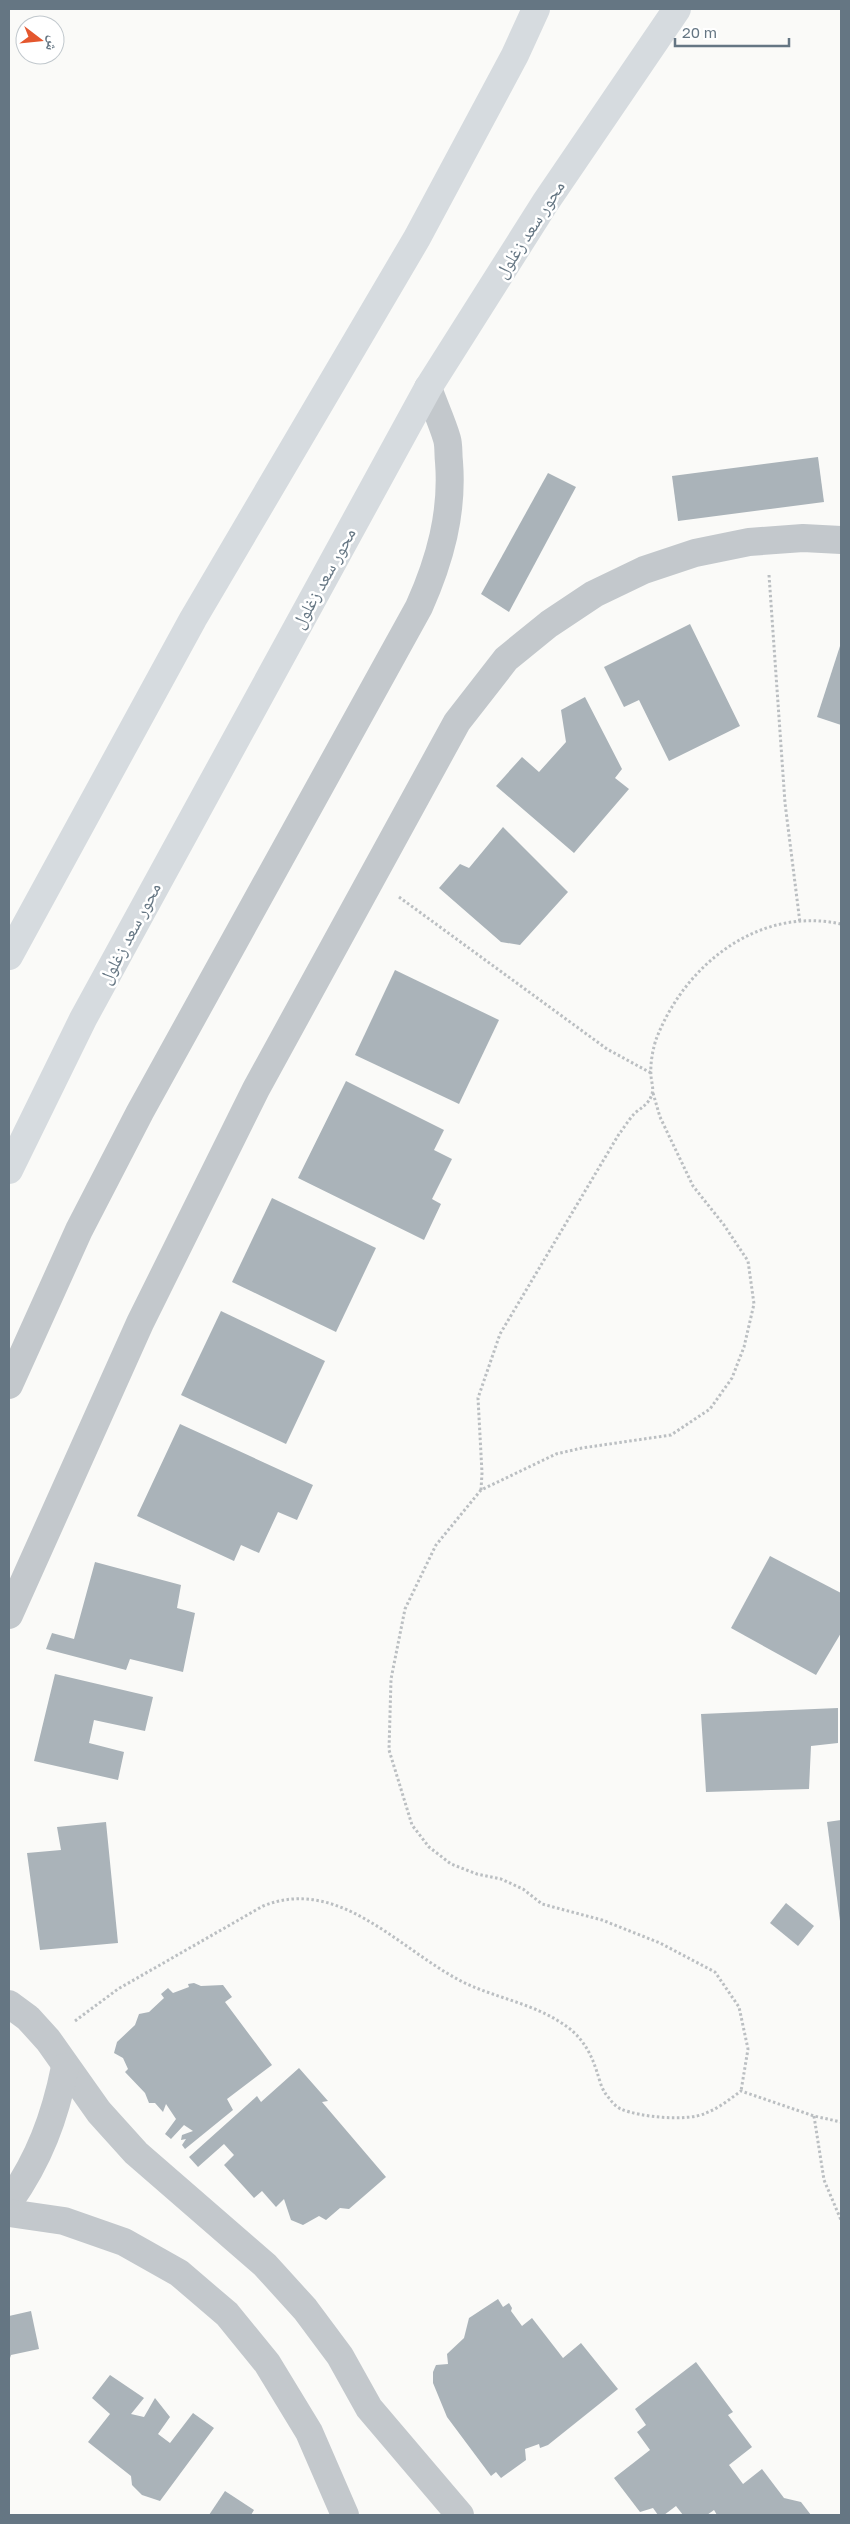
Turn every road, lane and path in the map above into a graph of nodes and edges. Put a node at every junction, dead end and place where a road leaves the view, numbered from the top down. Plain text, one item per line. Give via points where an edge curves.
1 (536, 9) edge
2 (678, 9) edge
3 (428, 388) junction
4 (841, 540) edge
5 (766, 541) junction
6 (372, 877) junction
7 (800, 923) junction
8 (841, 924) edge
9 (9, 956) edge
10 (651, 1072) junction
11 (653, 1093) junction
12 (9, 1170) edge
13 (9, 1385) edge
14 (481, 1490) junction
15 (9, 1615) edge
16 (9, 2004) edge
17 (48, 2040) junction
18 (65, 2067) junction
19 (741, 2091) junction
20 (814, 2116) junction
21 (841, 2122) edge
22 (9, 2202) edge
23 (9, 2213) edge
24 (841, 2220) edge
25 (345, 2515) edge
26 (460, 2515) edge

1 - 9 main road via 515,55 417,238 193,619
2 - 3 main road, محور سعد زغلول via 556,186
3 - 12 main road, محور سعد زغلول via 83,1019
3 - 13 street via 447,440 450,474 449,509 433,575 140,1112 79,1230
4 - 5 street via 803,538
5 - 6 street via 695,553 644,570 594,594 548,624 513,653 457,722
5 - 7 path via 785,803
6 - 10 path via 607,1049
6 - 15 street via 256,1089 140,1323
7 - 8 path via 820,920
7 - 10 path via 762,928 718,953 678,995 656,1039
10 - 11 path
11 - 14 path via 619,1134 500,1334 478,1398
11 - 14 path via 660,1117 693,1186 748,1261 754,1304 744,1347 732,1378 710,1409 671,1435 556,1454
14 - 19 path via 436,1545 405,1609 391,1679 389,1750 412,1825 429,1846 451,1864 501,1879 523,1889 542,1904 602,1920 660,1943 715,1972 739,2006 748,2049
16 - 17 street via 28,2018
17 - 18 street
17 - 19 path via 118,1989 263,1906 282,1898 304,1897 333,1903 361,1916 460,1980 560,2022 582,2039 604,2092 619,2108 645,2116 673,2118 705,2114
18 - 22 street via 57,2106 44,2144 26,2179
18 - 26 street via 136,2153 265,2266 305,2309 340,2356 369,2408
19 - 20 path
20 - 21 path
20 - 24 path via 824,2180
23 - 25 street via 64,2221 124,2242 179,2273 227,2314 267,2363 309,2432

